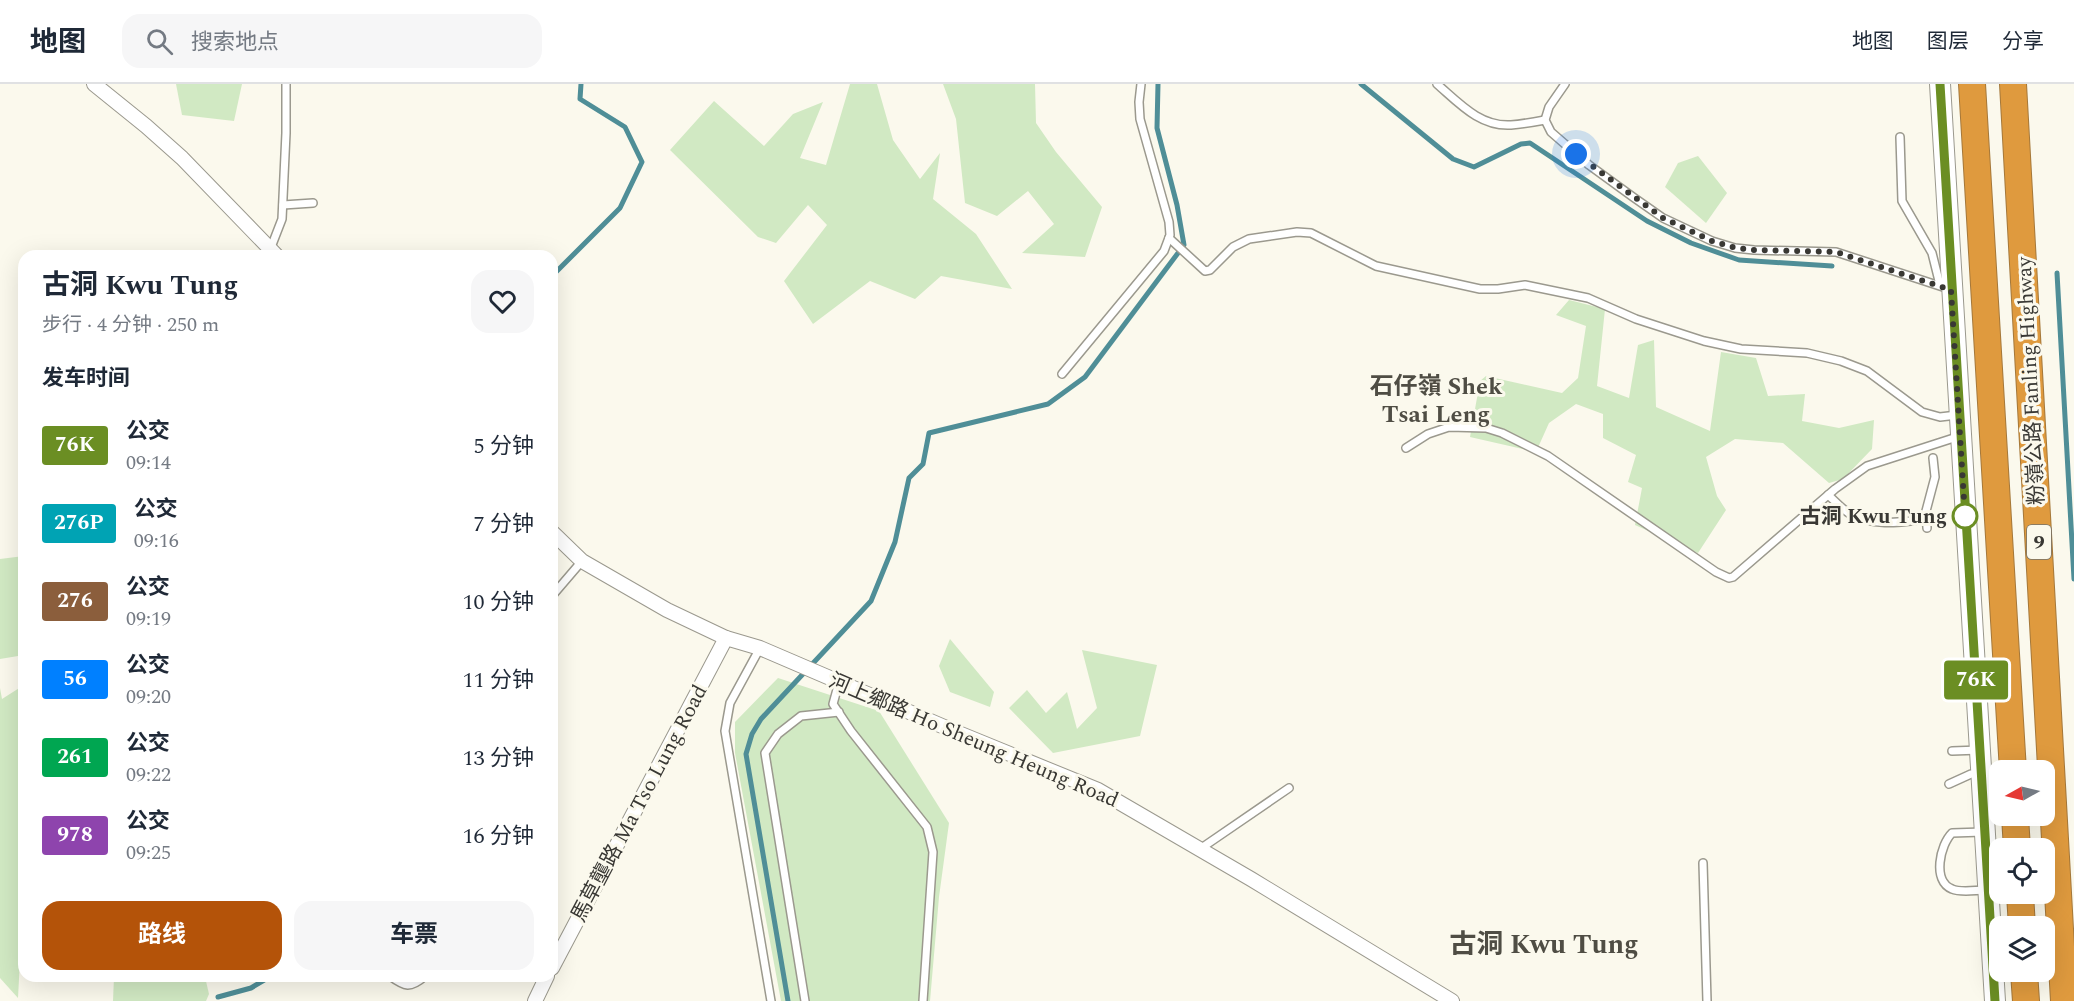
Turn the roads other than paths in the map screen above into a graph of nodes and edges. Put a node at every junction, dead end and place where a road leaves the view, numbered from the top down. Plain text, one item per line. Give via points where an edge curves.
1 (94, 84) edge
2 (286, 84) edge
3 (1141, 84) edge
4 (1437, 84) edge
5 (1565, 84) edge
6 (1940, 84) edge
7 (1972, 84) edge
8 (2013, 84) edge
9 (1545, 120) junction
10 (1900, 137) dead end
11 (313, 203) dead end
12 (283, 205) junction
13 (1169, 238) junction
14 (270, 250) edge
15 (274, 250) edge
16 (1946, 287) junction
17 (1062, 374) dead end
18 (1958, 415) junction
19 (1960, 436) junction
20 (1406, 448) dead end
21 (1933, 458) dead end
22 (1828, 495) junction
23 (1926, 519) junction
24 (1928, 528) dead end
25 (558, 538) edge
26 (582, 561) junction
27 (558, 589) edge
28 (726, 638) junction
29 (760, 648) junction
30 (1952, 669) dead end
31 (839, 682) junction
32 (1977, 692) junction
33 (839, 712) junction
34 (1980, 750) junction
35 (1952, 751) dead end
36 (2012, 760) edge
37 (1982, 774) junction
38 (1949, 784) dead end
39 (1289, 788) dead end
40 (1985, 832) junction
41 (1200, 849) junction
42 (1703, 863) dead end
43 (1988, 889) junction
44 (558, 957) edge
45 (398, 982) edge
46 (417, 982) edge
47 (544, 982) edge
48 (2025, 982) edge
49 (535, 1001) edge
50 (771, 1001) edge
51 (805, 1001) edge
52 (923, 1001) edge
53 (1452, 1001) edge
54 (1707, 1001) edge
55 (1995, 1001) edge
56 (2026, 1001) edge
57 (2064, 1001) edge

1 - 14 street via 182,158
2 - 12 lane
3 - 13 lane via 1140,119 1169,222
4 - 9 lane via 1486,121 1509,125
5 - 9 lane via 1549,106
6 - 16 main road
7 - 36 highway, 粉嶺公路 Fanling Highway / 9
8 - 57 highway, 粉嶺公路 Fanling Highway / 9
9 - 16 lane via 1551,132 1633,197 1663,218 1712,241 1754,250 1836,252
10 - 16 lane via 1902,201 1932,253
11 - 12 lane
12 - 15 lane
13 - 17 lane via 1164,251
13 - 18 lane via 1204,271 1240,242 1311,233 1376,266 1480,289 1525,285 1556,291 1598,301 1636,319 1704,341 1741,349 1807,353 1841,361 1867,371 1922,412 1940,417
16 - 18 main road
18 - 19 main road
19 - 22 lane via 1867,466
19 - 32 main road
20 - 22 lane via 1449,427 1486,428 1502,433 1548,456 1729,578
21 - 23 lane via 1935,477
22 - 23 lane via 1863,519 1890,523
23 - 24 lane
25 - 26 street, 河上鄉路 Ho Sheung Heung Road
26 - 27 lane
26 - 28 street, 河上鄉路 Ho Sheung Heung Road via 667,610
28 - 29 street, 河上鄉路 Ho Sheung Heung Road
28 - 44 street, 馬草壟路 Ma Tso Lung Road
29 - 31 street, 河上鄉路 Ho Sheung Heung Road
29 - 50 lane via 730,703 725,731
30 - 32 lane via 1966,692
31 - 33 lane via 833,704
31 - 41 street, 河上鄉路 Ho Sheung Heung Road via 1098,790
32 - 34 main road
33 - 51 lane via 801,716 778,734 765,753
33 - 52 lane via 927,827 933,852
34 - 35 lane
34 - 37 main road
37 - 38 lane via 1971,774
37 - 40 main road
39 - 41 lane
40 - 43 main road
40 - 43 lane via 1952,833 1943,843 1940,862 1941,874 1950,889
41 - 53 street, 河上鄉路 Ho Sheung Heung Road
42 - 54 lane
43 - 55 main road
45 - 46 lane via 407,986
47 - 49 street
48 - 56 highway

